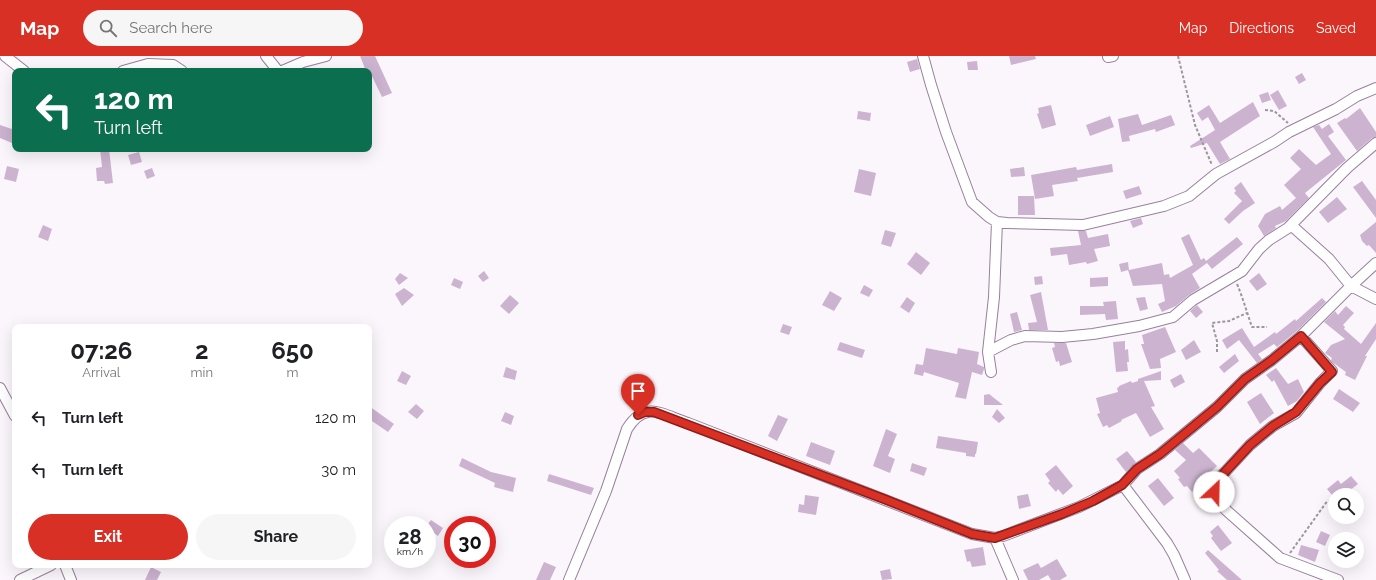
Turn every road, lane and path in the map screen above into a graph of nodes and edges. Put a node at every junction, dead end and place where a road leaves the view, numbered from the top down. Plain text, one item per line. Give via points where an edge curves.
1 (6, 56) edge
2 (266, 56) edge
3 (326, 56) edge
4 (923, 56) edge
5 (1178, 56) edge
6 (20, 68) edge
7 (134, 68) edge
8 (178, 68) edge
9 (276, 68) edge
10 (289, 68) edge
11 (1376, 88) edge
12 (1265, 110) dead end
13 (1294, 129) junction
14 (1376, 143) edge
15 (1216, 174) junction
16 (997, 222) junction
17 (1291, 225) junction
18 (1376, 263) edge
19 (1233, 276) junction
20 (1351, 286) junction
21 (1376, 300) edge
22 (1247, 313) junction
23 (1267, 327) dead end
24 (1301, 336) junction
25 (988, 352) junction
26 (1217, 352) dead end
27 (991, 372) dead end
28 (0, 388) edge
29 (12, 410) edge
30 (1122, 485) junction
31 (1328, 500) dead end
32 (995, 538) junction
33 (1280, 558) junction
34 (45, 568) edge
35 (66, 568) edge
36 (20, 580) edge
37 (70, 580) edge
38 (568, 580) edge
39 (1013, 580) edge
40 (1185, 580) edge
41 (1338, 580) edge

1 - 6 street
2 - 9 street
3 - 10 street
4 - 16 street via 943,124 972,202
5 - 15 path via 1195,125
7 - 8 street via 148,64 173,65
11 - 13 street
12 - 13 path via 1274,111
13 - 15 street
14 - 17 street via 1347,168
15 - 16 street via 1189,196 1164,206 1083,225
16 - 25 street via 995,283
17 - 19 street via 1269,240 1242,271
17 - 20 street via 1329,259
18 - 20 street
19 - 22 path via 1244,299
19 - 25 street via 1193,300 1173,317 1093,334 1062,337 1025,336
20 - 21 street
20 - 24 street
22 - 23 path via 1252,327
22 - 26 path via 1229,322 1212,323
24 - 30 street via 1245,379 1217,407 1160,454 1137,469
24 - 33 street via 1332,372 1296,412 1273,426 1250,445 1212,486 1226,510
25 - 27 street
28 - 29 street
30 - 32 street via 1062,514
30 - 40 street via 1167,543
31 - 33 path via 1289,557
32 - 38 street via 972,534 688,424 654,412 645,412 638,415 627,429 606,491
32 - 39 street
33 - 41 street
34 - 36 street
35 - 37 street

